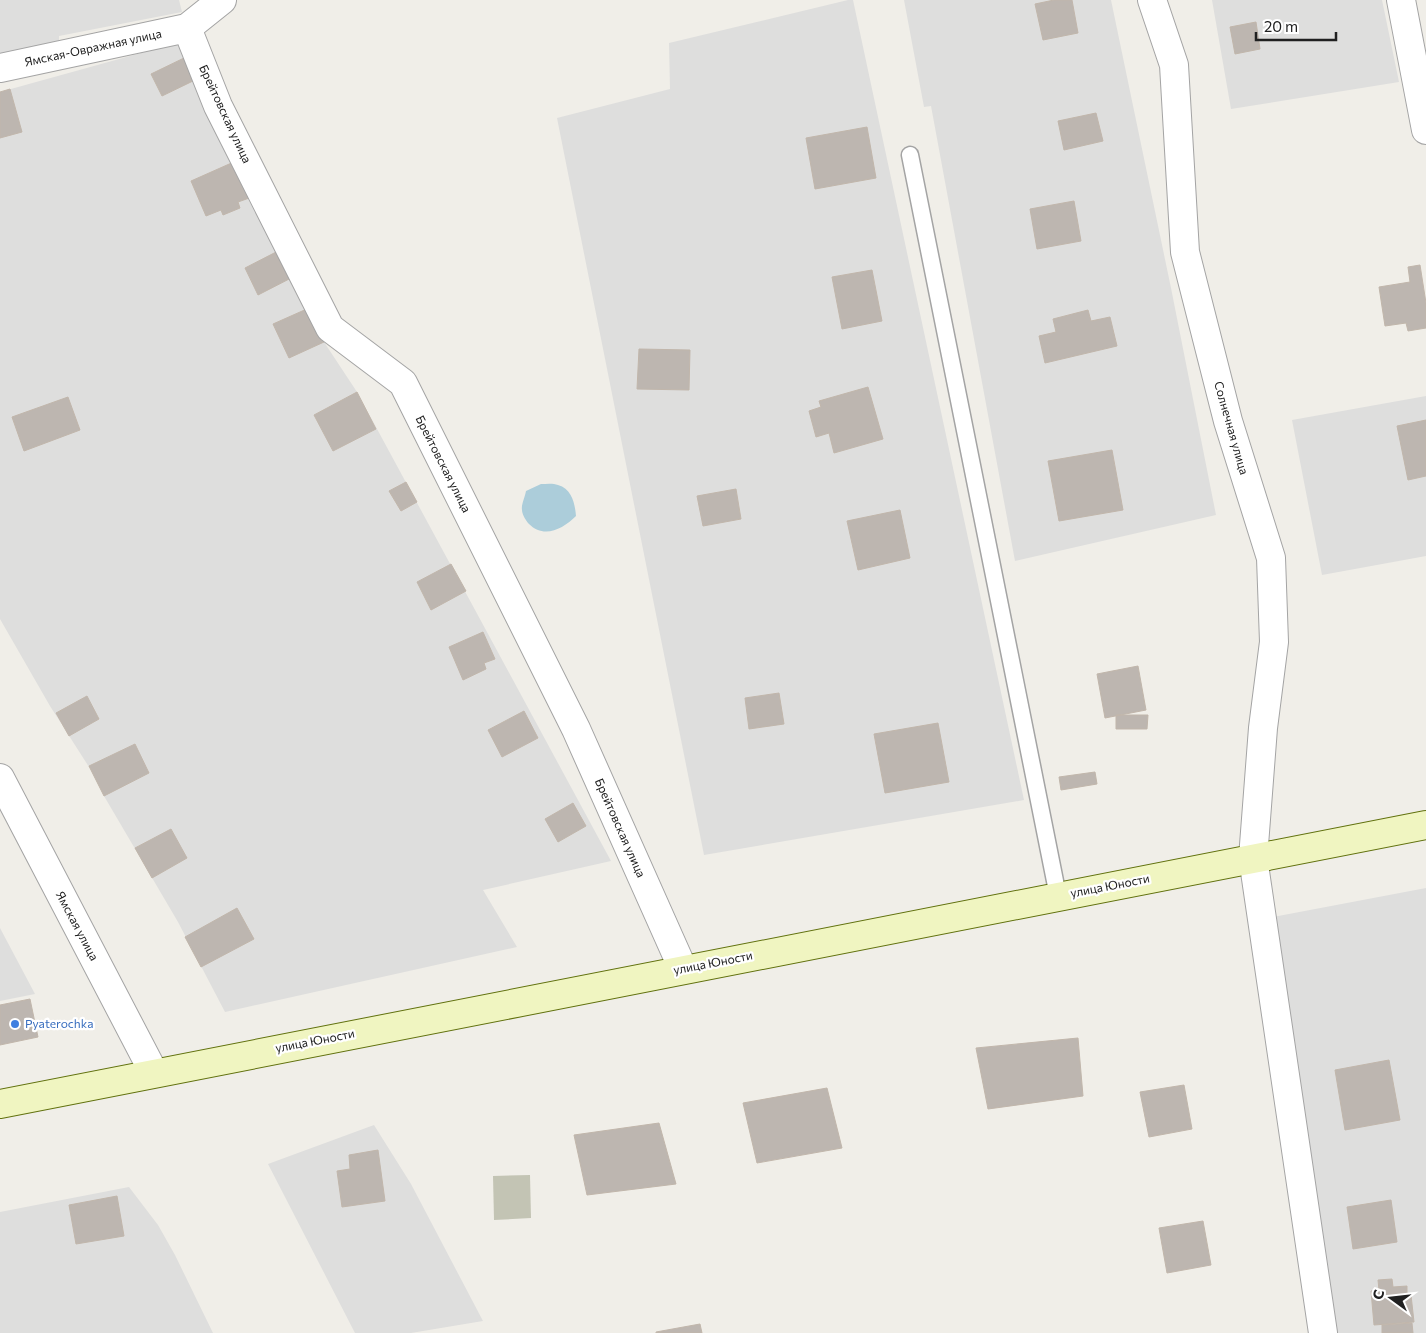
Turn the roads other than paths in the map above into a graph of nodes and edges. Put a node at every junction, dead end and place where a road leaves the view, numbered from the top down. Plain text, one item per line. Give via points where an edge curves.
1 (222, 0) edge
2 (1152, 0) edge
3 (1401, 0) edge
4 (187, 28) junction
5 (0, 68) edge
6 (1426, 130) edge
7 (910, 155) dead end
8 (0, 778) edge
9 (1426, 825) edge
10 (1254, 858) junction
11 (1058, 896) junction
12 (683, 969) junction
13 (154, 1073) junction
14 (0, 1104) edge
15 (1324, 1333) edge

1 - 4 street
2 - 10 street, Солнечная улица via 1174,65 1185,252 1228,421 1271,558 1274,642 1263,728
3 - 6 street
4 - 5 street, Ямская-Овражная улица
4 - 12 street, Брейтовская улица via 218,106 330,328 403,383 576,728
7 - 11 lane
8 - 13 street, Ямская улица
9 - 10 street, улица Юности
10 - 11 street, улица Юности
10 - 15 street, Солнечная улица
11 - 12 street, улица Юности
12 - 13 street, улица Юности
13 - 14 street, улица Юности

